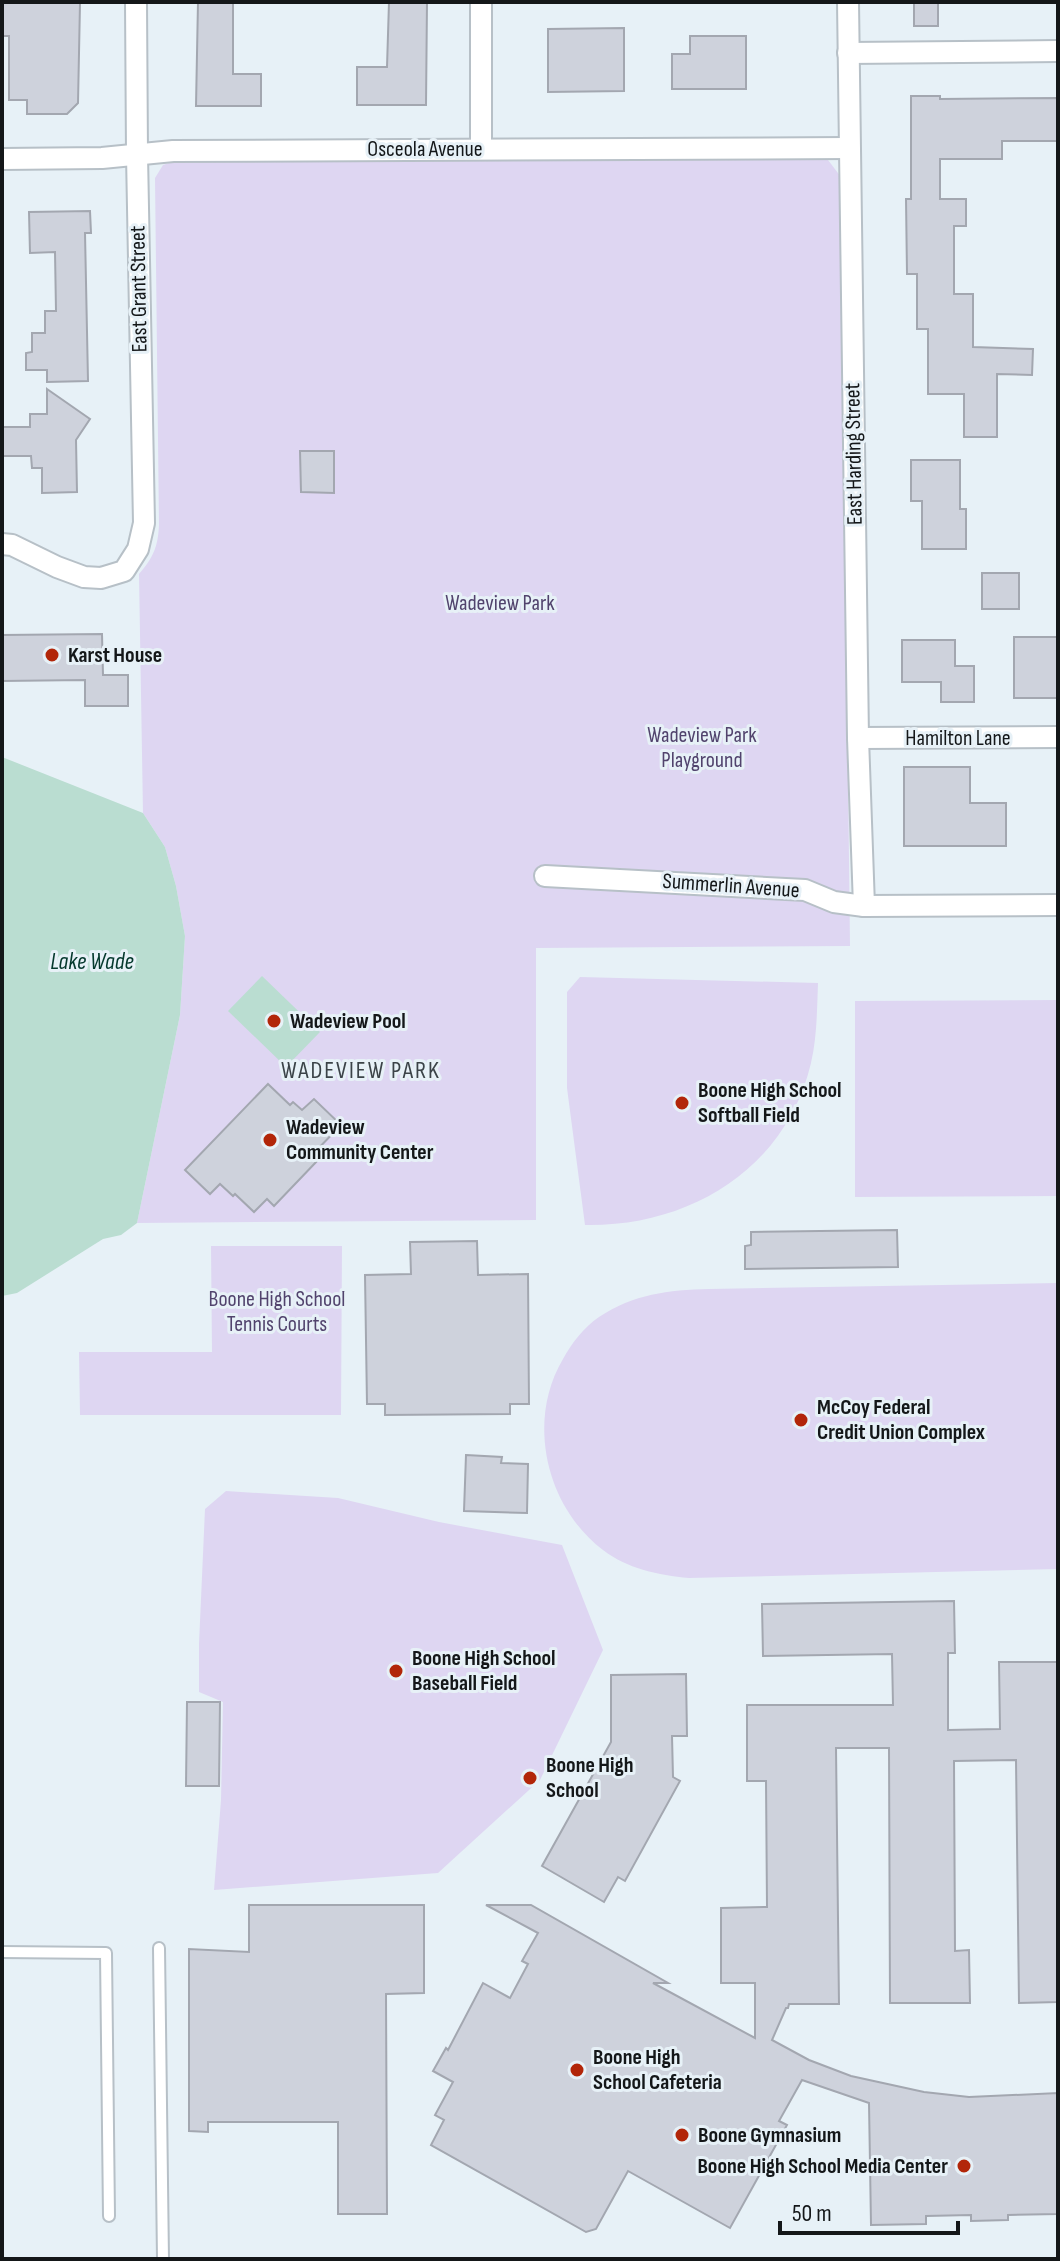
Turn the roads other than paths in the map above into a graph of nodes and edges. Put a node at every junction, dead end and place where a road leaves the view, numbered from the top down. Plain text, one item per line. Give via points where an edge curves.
1 (136, 2) edge
2 (481, 2) edge
3 (848, 2) edge
4 (1058, 51) edge
5 (848, 53) junction
6 (481, 148) junction
7 (849, 148) junction
8 (137, 155) junction
9 (2, 159) edge
10 (2, 544) edge
11 (1058, 737) edge
12 (858, 738) junction
13 (545, 876) dead end
14 (1058, 905) edge
15 (864, 906) junction
16 (159, 1948) dead end
17 (2, 1952) edge
18 (109, 2216) dead end
19 (163, 2259) edge

1 - 8 street, East Grant Street
2 - 6 street
3 - 5 street, East Harding Street
4 - 5 street
5 - 7 street, East Harding Street
6 - 7 street, Osceola Avenue
6 - 8 street, Osceola Avenue
7 - 12 street, East Harding Street
8 - 9 street, Osceola Avenue
8 - 10 street, East Grant Street via 144,523 138,549 124,571 101,578 84,577
11 - 12 street, Hamilton Lane
12 - 15 street, East Harding Street
13 - 15 street, Summerlin Avenue via 805,890
14 - 15 street, Summerlin Avenue
16 - 19 lane
17 - 18 lane via 106,1953

